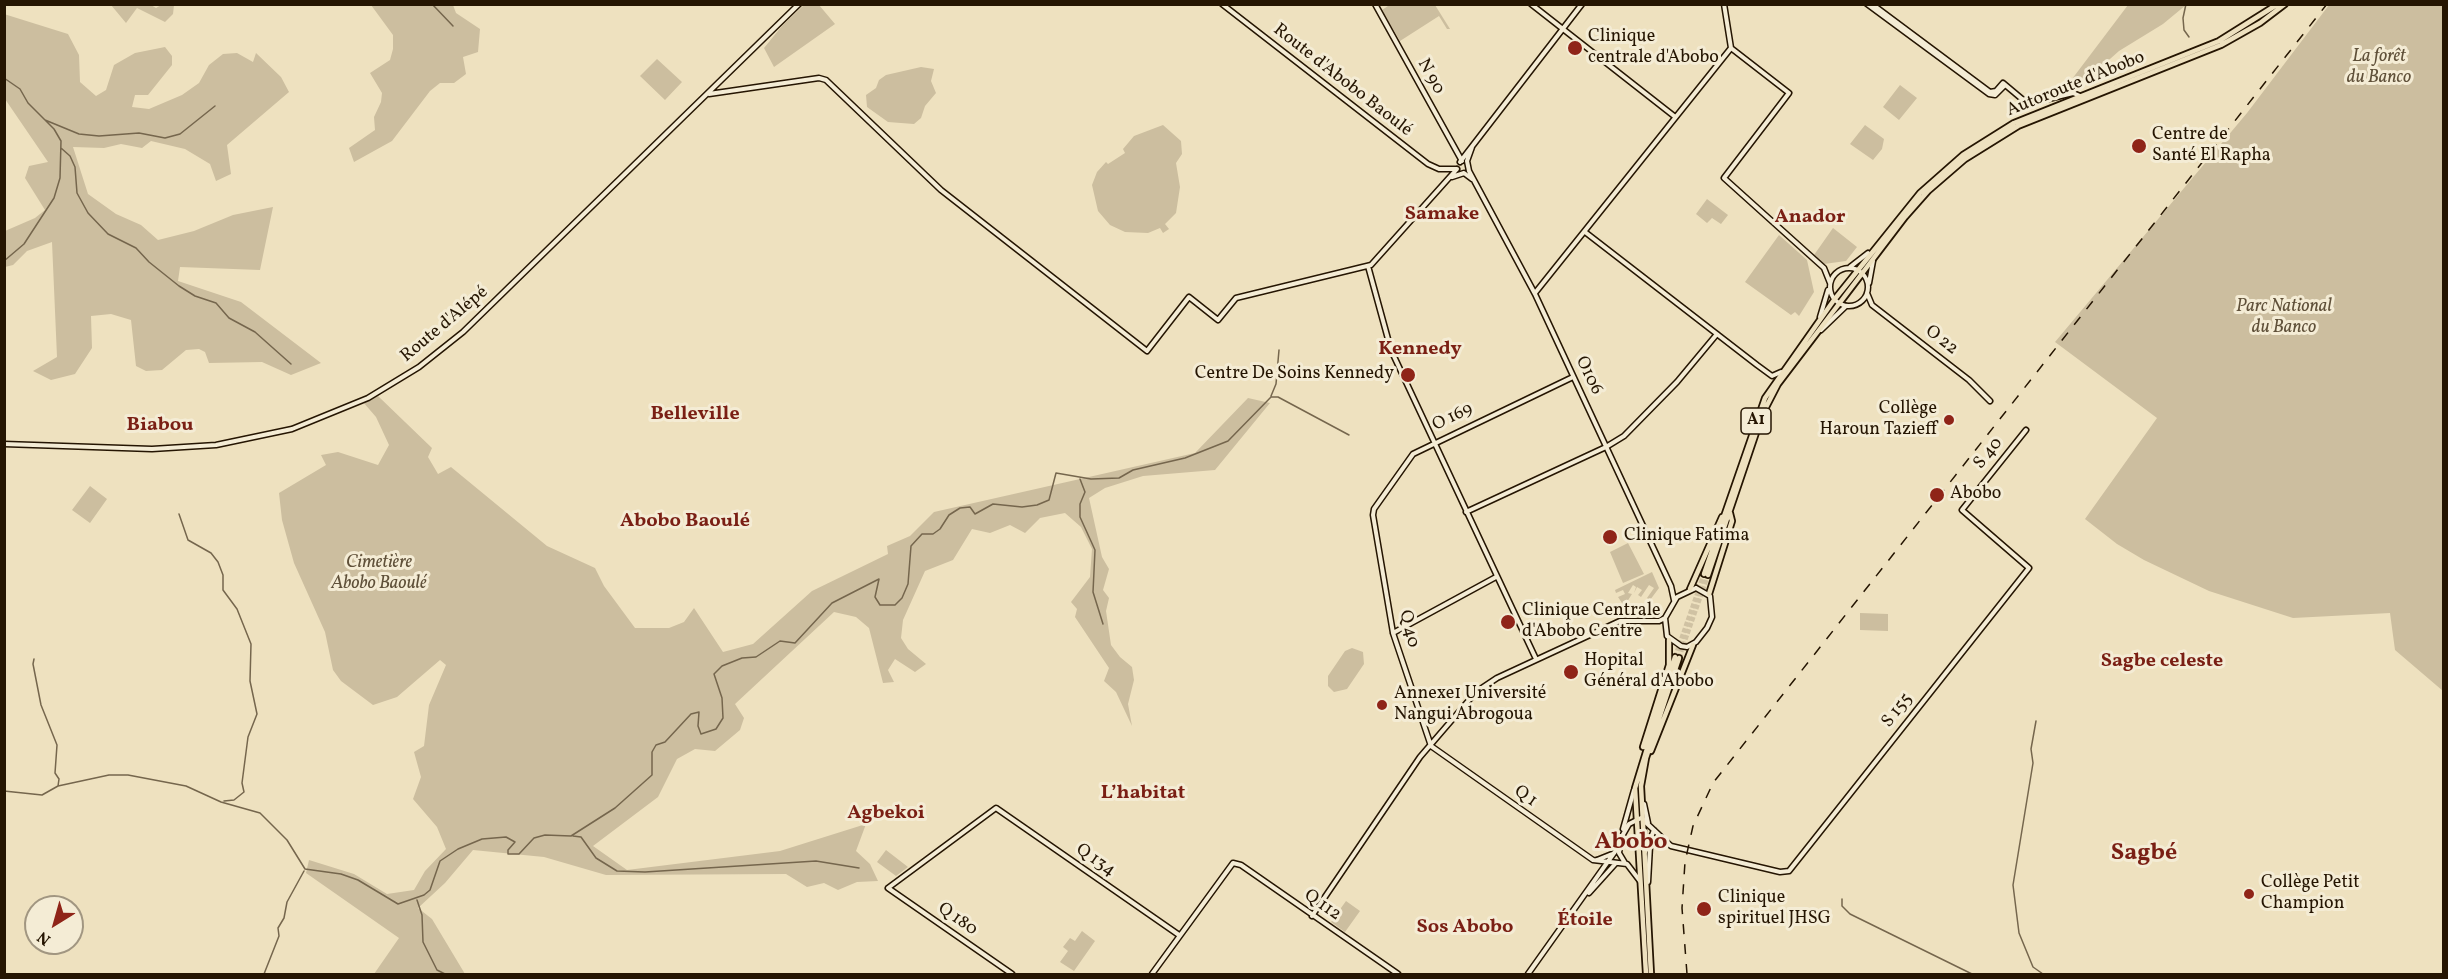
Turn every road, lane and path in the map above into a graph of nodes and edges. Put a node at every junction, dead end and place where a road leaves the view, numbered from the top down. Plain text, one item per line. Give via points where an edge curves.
1 (799, 4) edge
2 (1222, 4) edge
3 (1375, 4) edge
4 (1531, 4) edge
5 (1582, 4) edge
6 (1724, 4) edge
7 (1869, 4) edge
8 (2278, 4) edge
9 (2285, 4) edge
10 (1563, 29) junction
11 (1731, 48) junction
12 (708, 94) junction
13 (2080, 96) junction
14 (1674, 116) junction
15 (1472, 147) junction
16 (1457, 152) junction
17 (1466, 153) junction
18 (1461, 167) junction
19 (1474, 182) joint
20 (1585, 232) junction
21 (1877, 245) junction
22 (1868, 253) joint
23 (1873, 259) junction
24 (1368, 266) junction
25 (1824, 268) junction
26 (1848, 268) junction
27 (1838, 271) junction
28 (1860, 272) junction
29 (1830, 285) junction
30 (1868, 286) junction
31 (1867, 293) junction
32 (1535, 294) junction
33 (1836, 302) junction
34 (1859, 304) junction
35 (1872, 305) junction
36 (1846, 306) junction
37 (1818, 323) junction
38 (1717, 334) junction
39 (1816, 334) junction
40 (1781, 372) junction
41 (1573, 377) junction
42 (1990, 401) dead end
43 (1766, 407) junction
44 (1765, 422) dead end
45 (2026, 430) dead end
46 (1435, 442) junction
47 (4, 444) edge
48 (1606, 447) junction
49 (1466, 512) junction
50 (1730, 513) junction
51 (1373, 515) joint
52 (1723, 515) junction
53 (2029, 568) joint
54 (1496, 576) junction
55 (1671, 586) junction
56 (1690, 589) junction
57 (1683, 592) junction
58 (1709, 594) junction
59 (1674, 600) junction
60 (1665, 618) junction
61 (1653, 621) junction
62 (1665, 629) junction
63 (1393, 633) junction
64 (1669, 640) junction
65 (1693, 645) junction
66 (1677, 657) tunnel mouth
67 (1536, 659) junction
68 (1431, 746) junction
69 (1644, 758) junction
70 (1635, 788) junction
71 (1640, 794) junction
72 (996, 808) joint
73 (1638, 818) junction
74 (1648, 824) junction
75 (1654, 830) junction
76 (1623, 833) junction
77 (1650, 842) junction
78 (1665, 842) junction
79 (1619, 845) junction
80 (1613, 854) junction
81 (1641, 857) junction
82 (1595, 861) junction
83 (1617, 862) junction
84 (1608, 863) junction
85 (1626, 863) junction
86 (1601, 873) junction
87 (1640, 882) junction
88 (1648, 882) joint
89 (1646, 888) junction
90 (1586, 896) junction
91 (1312, 916) junction
92 (1179, 935) junction
93 (1012, 975) edge
94 (1152, 975) edge
95 (1398, 975) edge
96 (1528, 975) edge
97 (1648, 975) edge

1 - 12 street, Route d'Alépé
2 - 18 street, Route d'Abobo Baoulé via 1428,164 1437,168
3 - 16 street, N 90
4 - 10 street
5 - 10 street
6 - 11 street
7 - 13 street via 1989,94 1999,93 2004,84 2028,104 2073,93
8 - 13 main road, Autoroute d'Abobo via 2219,41
9 - 23 main road, Autoroute d'Abobo via 2253,28 2215,48 2018,126 1965,159 1929,191
10 - 14 street
10 - 15 street
11 - 14 street
11 - 25 street via 1789,93 1724,178
12 - 24 street via 826,80 941,190 1147,351 1189,297 1218,320 1236,298
12 - 47 street, Route d'Alépé via 463,332 419,368 368,398 294,429 216,445 152,449
13 - 21 main road, Autoroute d'Abobo via 2014,123 1963,155 1920,192
14 - 20 street
15 - 17 street
15 - 18 street
16 - 17 street
16 - 18 street, N 90
17 - 18 street
18 - 19 street, N 90
18 - 24 street via 1375,263
19 - 32 street, O106
20 - 32 street
20 - 38 street
21 - 22 main road
21 - 28 main road, Autoroute d'Abobo
22 - 26 street
23 - 28 main road, Autoroute d'Abobo
23 - 30 street
24 - 46 street via 1391,350
25 - 27 street
25 - 29 street
26 - 27 street
26 - 28 street
27 - 29 street
28 - 30 street
28 - 33 main road, Autoroute d'Abobo
29 - 33 street
29 - 37 street
30 - 31 street
31 - 34 street
31 - 35 street
32 - 41 street, O106
33 - 36 street
33 - 37 main road, A1
33 - 39 main road, A1
34 - 35 street
34 - 36 street
35 - 42 street, O 22 via 1963,375
36 - 39 street
37 - 40 main road, A1
38 - 40 street via 1772,376
38 - 48 street via 1637,424
39 - 43 main road, A1 via 1778,384
40 - 52 main road, A1 via 1758,414
41 - 46 street, O 169
41 - 48 street, O106
43 - 44 main road
43 - 50 main road, A1
45 - 53 street, S 40 via 1962,510
46 - 49 street
46 - 51 street, O 169 via 1411,455
48 - 49 street
48 - 55 street, O106
49 - 54 street
50 - 52 main road, A1 via 1706,575
50 - 58 main road via 1732,521
51 - 63 street, Q 40
52 - 56 main road
53 - 78 street, S 155 via 1789,871 1767,869
54 - 63 street
54 - 67 street
55 - 57 street
55 - 59 street, O106
56 - 57 street
56 - 58 street via 1700,588
57 - 59 street
58 - 65 street via 1712,617
59 - 60 street
60 - 61 street
60 - 62 street
61 - 62 street
61 - 67 street via 1620,621
62 - 64 street
63 - 68 street, Q 40
64 - 65 street via 1681,646
64 - 69 main road via 1670,659 1644,739
65 - 69 main road
66 - 69 main road
67 - 68 street via 1476,692
68 - 82 street, Q 1
68 - 91 street
69 - 70 main road
69 - 71 main road
70 - 73 main road
70 - 76 street
71 - 73 main road
71 - 74 street
72 - 92 street, Q 134
72 - 93 street, Q 180 via 888,888
73 - 74 street
73 - 76 street
73 - 81 main road
74 - 75 street
75 - 77 street
75 - 78 street
76 - 79 street
77 - 78 street
77 - 81 street
77 - 88 street
79 - 80 street
79 - 85 street via 1620,858
80 - 82 street
80 - 84 street
81 - 85 street
81 - 87 main road
81 - 89 main road
82 - 84 street, Q 1
82 - 86 street
83 - 84 street, Q 1
83 - 85 street, Q 1
83 - 90 street
84 - 86 street
85 - 87 street
86 - 90 street
87 - 97 main road
88 - 89 main road
89 - 97 main road
90 - 96 street
91 - 92 street, Q 112 via 1240,865 1230,863
91 - 95 street, Q 112
92 - 94 street

